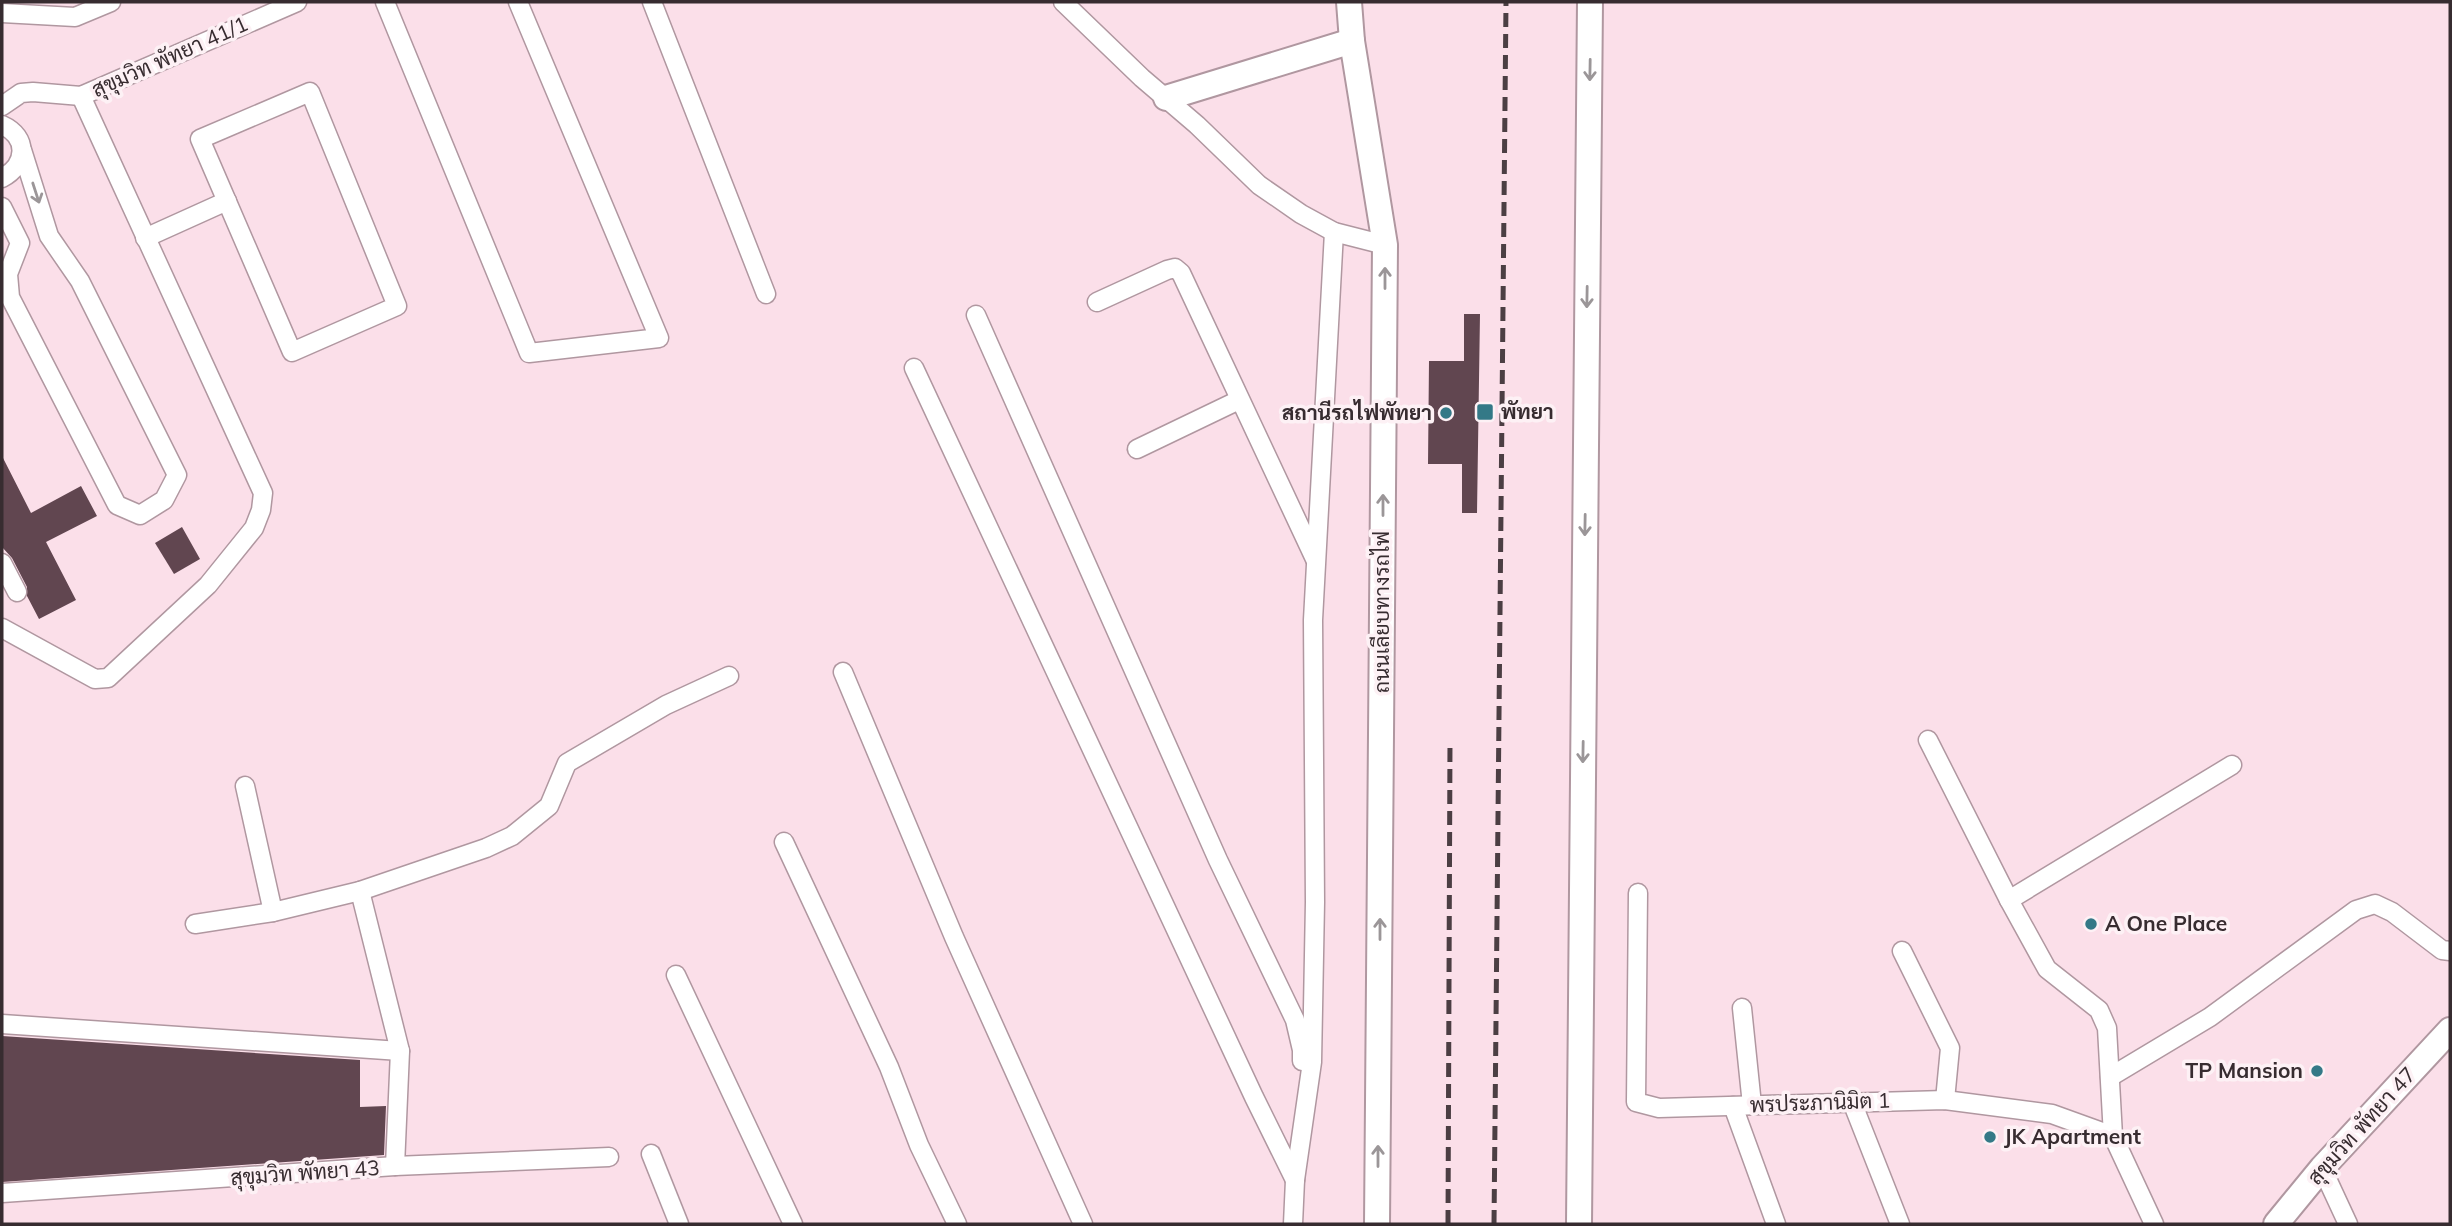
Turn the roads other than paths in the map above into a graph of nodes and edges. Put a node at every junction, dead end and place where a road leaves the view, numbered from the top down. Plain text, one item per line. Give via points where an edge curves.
1 (111, 2) edge
2 (297, 2) edge
3 (385, 2) edge
4 (518, 2) edge
5 (652, 2) edge
6 (1063, 2) edge
7 (1349, 2) edge
8 (1590, 2) edge
9 (2, 13) edge
10 (1352, 41) junction
11 (81, 96) junction
12 (1166, 97) junction
13 (2, 106) edge
14 (2, 125) edge
15 (22, 150) junction
16 (2, 178) edge
17 (227, 201) junction
18 (2, 207) edge
19 (1334, 232) junction
20 (49, 236) junction
21 (145, 239) junction
22 (20, 243) junction
23 (1385, 245) junction
24 (766, 294) dead end
25 (1097, 302) dead end
26 (976, 315) dead end
27 (914, 368) dead end
28 (1239, 400) junction
29 (1137, 449) dead end
30 (2, 563) edge
31 (1316, 563) junction
32 (17, 592) dead end
33 (2, 628) edge
34 (844, 672) dead end
35 (729, 677) dead end
36 (1928, 740) dead end
37 (2232, 765) dead end
38 (245, 786) dead end
39 (785, 842) dead end
40 (359, 891) junction
41 (1638, 893) dead end
42 (2009, 900) junction
43 (273, 912) junction
44 (195, 923) dead end
45 (1902, 951) dead end
46 (2450, 951) edge
47 (677, 975) dead end
48 (1742, 1008) dead end
49 (2, 1024) edge
50 (2450, 1030) edge
51 (400, 1051) junction
52 (2110, 1077) junction
53 (1945, 1100) junction
54 (1852, 1102) junction
55 (1752, 1105) junction
56 (1733, 1106) junction
57 (2113, 1136) junction
58 (651, 1154) dead end
59 (1299, 1156) junction
60 (609, 1157) dead end
61 (395, 1166) junction
62 (2322, 1168) junction
63 (1295, 1180) junction
64 (2, 1193) edge
65 (679, 1224) edge
66 (793, 1224) edge
67 (957, 1224) edge
68 (1083, 1224) edge
69 (1293, 1224) edge
70 (1377, 1224) edge
71 (1579, 1224) edge
72 (1776, 1224) edge
73 (1900, 1224) edge
74 (2154, 1224) edge
75 (2277, 1224) edge
76 (2348, 1224) edge

1 - 9 street via 75,17
2 - 11 street, สุขุมวิท พัทยา 41/1
3 - 4 street via 529,353 659,338
5 - 24 street
6 - 12 street
7 - 10 street, ถนนเลียบทางรถไฟ
8 -> 71 street
10 - 12 street
10 - 23 street, ถนนเลียบทางรถไฟ
11 - 13 street, สุขุมวิท พัทยา 41/1 via 21,93
11 - 21 street
12 - 19 street via 1259,185
14 - 15 street via 16,135
15 - 16 street via 20,163
15 -> 20 street
17 - 17 street via 200,139 310,92 397,306 292,352
17 - 21 street
18 - 22 street
19 - 23 street
19 - 31 street
20 - 22 street
20 - 22 street via 80,281 177,475 164,500 140,514 117,505 10,297 8,274
21 - 33 street via 263,494 261,510 254,528 208,586 108,678 95,679
70 -> 23 street, ถนนเลียบทางรถไฟ
25 - 28 street via 1175,268
26 - 59 street via 1218,860 1295,1020 1302,1050
27 - 63 street
28 - 29 street
28 - 31 street
30 - 32 street
31 - 59 street via 1311,1062
34 - 68 street via 954,937
35 - 40 street via 666,705 567,763 549,806 512,836
36 - 42 street
37 - 42 street
38 - 43 street
39 - 67 street
40 - 43 street
40 - 51 street
41 - 56 street, พรประภานิมิต 1 via 1636,1102 1659,1108
42 - 52 street via 2047,969 2099,1010 2107,1028
43 - 44 street
45 - 53 street via 1950,1048
46 - 52 street via 2375,904 2356,910 2210,1017
47 - 66 street
48 - 55 street
49 - 51 street
50 - 62 street, สุขุมวิท พัทยา 47
51 - 61 street
52 - 57 street
53 - 54 street, พรประภานิมิต 1
53 - 57 street, พรประภานิมิต 1 via 2052,1114
54 - 55 street, พรประภานิมิต 1
54 - 73 street
55 - 56 street, พรประภานิมิต 1
56 - 72 street
57 - 74 street
58 - 65 street
59 - 63 street
60 - 61 street, สุขุมวิท พัทยา 43
61 - 64 street, สุขุมวิท พัทยา 43
62 - 75 street, สุขุมวิท พัทยา 47
62 - 76 street
63 - 69 street

